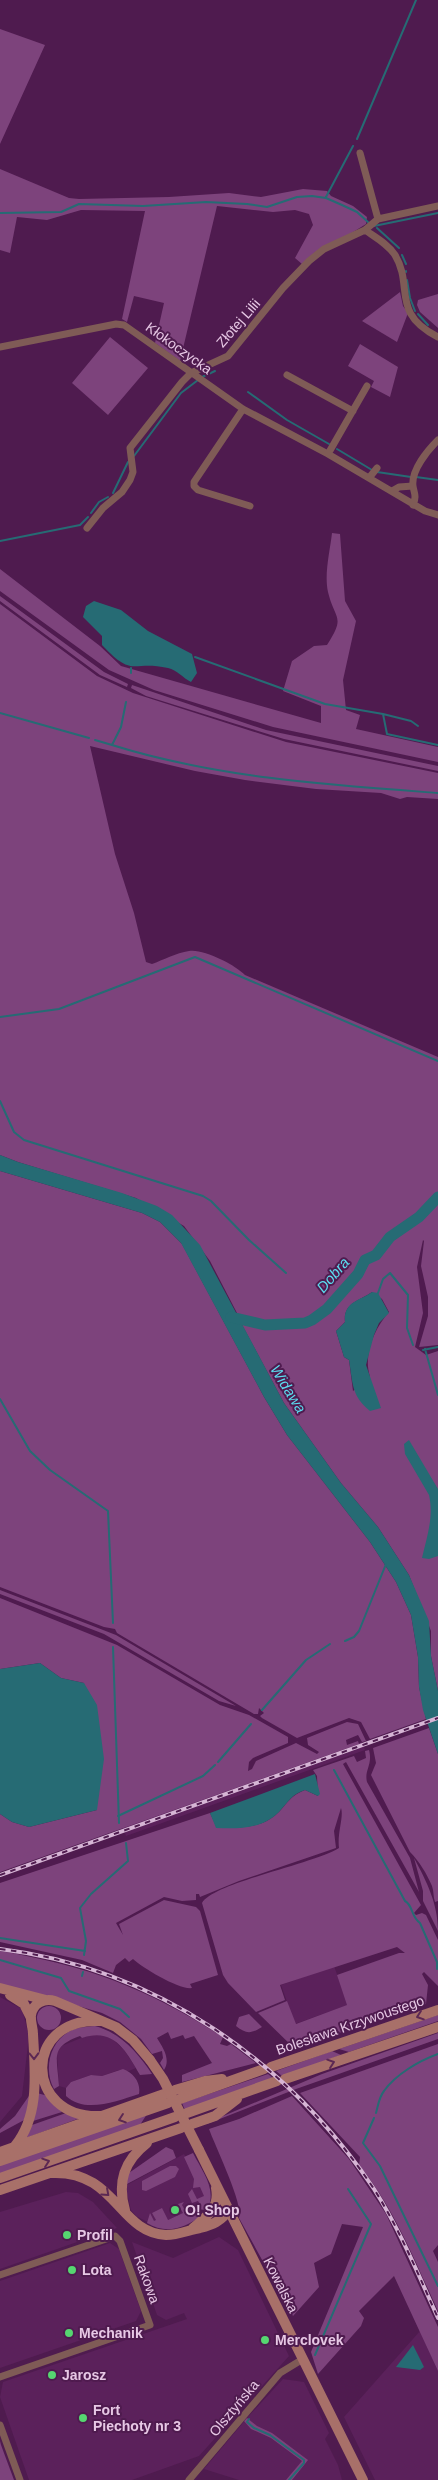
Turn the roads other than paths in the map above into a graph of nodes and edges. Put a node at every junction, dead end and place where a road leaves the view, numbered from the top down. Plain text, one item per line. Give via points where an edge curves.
1 (360, 153) dead end
2 (438, 206) edge
3 (378, 219) junction
4 (365, 230) junction
5 (438, 337) edge
6 (0, 347) edge
7 (194, 375) junction
8 (287, 375) dead end
9 (367, 386) dead end
10 (243, 409) junction
11 (352, 411) junction
12 (438, 440) edge
13 (328, 454) junction
14 (377, 468) dead end
15 (369, 478) junction
16 (414, 480) junction
17 (392, 491) junction
18 (413, 505) junction
19 (250, 506) dead end
20 (438, 514) edge
21 (87, 528) dead end
22 (0, 1989) edge
23 (47, 2000) junction
24 (61, 2004) junction
25 (438, 2010) edge
26 (32, 2022) junction
27 (108, 2023) junction
28 (438, 2027) edge
29 (59, 2032) junction
30 (245, 2093) junction
31 (178, 2095) dead end
32 (187, 2113) dead end
33 (100, 2116) junction
34 (175, 2117) dead end
35 (192, 2124) dead end
36 (181, 2128) dead end
37 (152, 2139) junction
38 (15, 2146) junction
39 (0, 2152) edge
40 (0, 2161) edge
41 (53, 2173) junction
42 (0, 2178) edge
43 (216, 2184) junction
44 (0, 2190) edge
45 (125, 2210) junction
46 (228, 2210) junction
47 (212, 2224) junction
48 (190, 2230) junction
49 (239, 2232) junction
50 (0, 2275) edge
51 (303, 2359) junction
52 (0, 2378) edge
53 (0, 2425) edge
54 (20, 2480) edge
55 (189, 2480) edge
56 (363, 2480) edge

1 - 3 street
2 - 3 street
3 - 4 street, Złotej Lilii
4 - 5 street via 395,254 408,308 416,320
4 - 7 street, Złotej Lilii via 324,249 309,261 228,356
6 - 7 street, Kłokoczycka via 120,324
7 - 10 street, Kłokoczycka
7 - 21 street, Złotej Lilii via 174,391 130,448 133,472 126,486
8 - 11 street
9 - 11 street
10 - 13 street, Kłokoczycka
10 - 19 street via 194,486
11 - 13 street
12 - 16 street via 426,452
13 - 15 street, Kłokoczycka
14 - 15 street
15 - 17 street, Kłokoczycka
16 - 17 street
16 - 18 street via 416,495
17 - 18 street, Kłokoczycka
18 - 20 street, Kłokoczycka
22 - 23 main road
22 - 26 main road via 23,2003
23 - 24 main road
23 - 26 main road via 34,2007
24 - 27 main road, Kowalska
24 - 29 main road via 67,2018
25 -> 31 main road, Bolesława Krzywoustego via 241,2077 205,2081
26 - 29 main road via 41,2034
26 -> 38 main road via 34,2105 30,2122
27 - 29 main road via 81,2022
27 - 43 main road, Kowalska, bridge via 133,2040 150,2060
30 -> 28 main road
29 - 33 main road via 48,2042 43,2062 48,2092 70,2111
30 - 32 main road
30 - 35 main road via 215,2116
33 - 38 main road
33 -> 40 main road via 166,2099
42 -> 34 main road
36 - 37 main road
37 - 41 main road
37 - 45 main road via 132,2156 125,2169 121,2189
38 - 39 main road
41 - 44 main road
41 -> 45 main road via 84,2177
43 - 46 main road, Kowalska
43 - 48 main road via 217,2198 211,2214
45 - 48 main road via 136,2223 152,2232 172,2235
46 - 47 main road via 222,2219
46 - 49 main road, Kowalska
47 - 48 main road
47 - 49 main road via 224,2224
49 - 51 main road, Kowalska
50 - 52 street, Rakowa via 115,2236 120,2241 150,2325
51 - 55 street, Olsztyńska via 280,2373
51 - 56 main road, Kowalska
53 - 54 street

